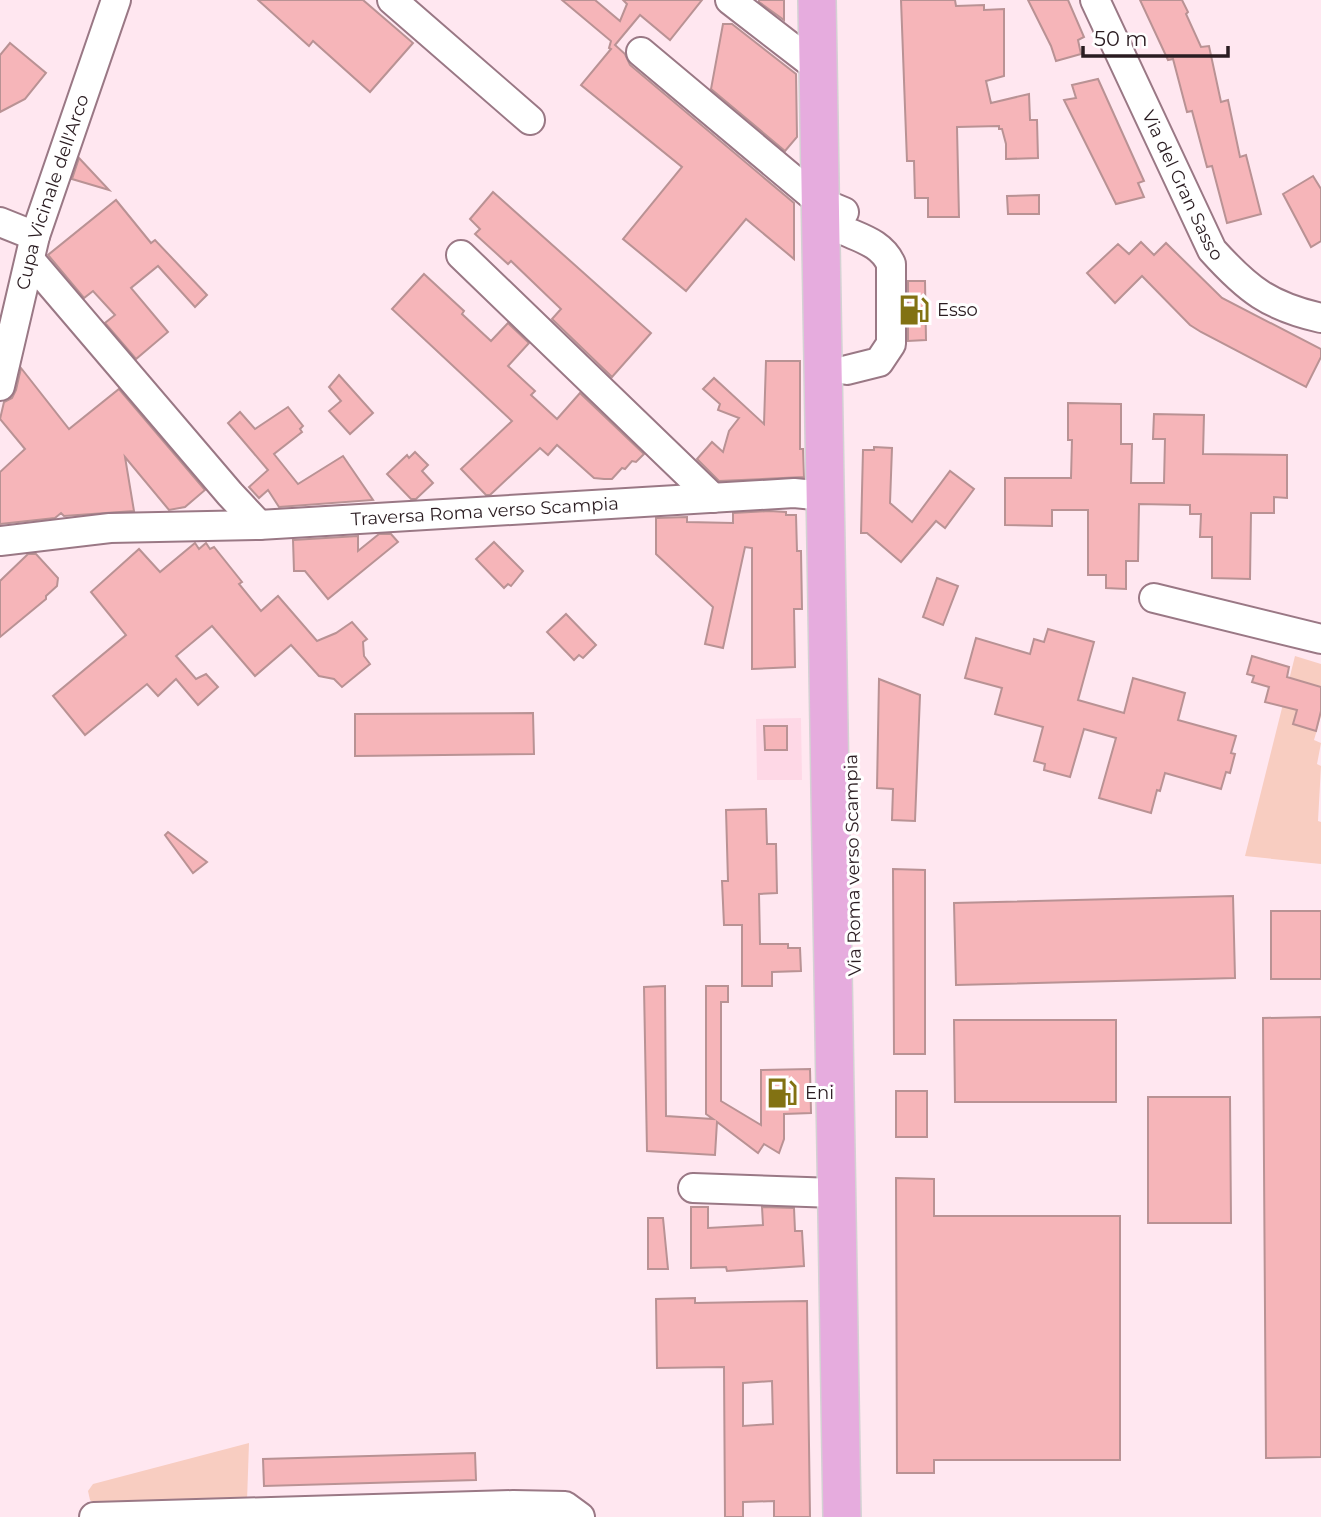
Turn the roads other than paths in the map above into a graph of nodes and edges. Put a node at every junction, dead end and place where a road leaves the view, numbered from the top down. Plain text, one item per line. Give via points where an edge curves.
1 (116, 0) edge
2 (392, 0) edge
3 (730, 0) edge
4 (817, 0) edge
5 (842, 0) edge
6 (1095, 0) edge
7 (641, 52) dead end
8 (818, 68) junction
9 (530, 120) dead end
10 (836, 215) junction
11 (0, 222) edge
12 (33, 248) junction
13 (461, 255) dead end
14 (1321, 318) edge
15 (0, 386) edge
16 (825, 496) junction
17 (713, 498) junction
18 (259, 525) junction
19 (0, 541) edge
20 (1154, 598) dead end
21 (1321, 639) edge
22 (693, 1188) dead end
23 (847, 1193) junction
24 (94, 1517) edge
25 (580, 1517) edge
26 (842, 1517) edge
27 (862, 1517) edge

1 - 12 street, Cupa Vicinale dell'Arco
2 - 9 street
3 - 8 street
4 - 8 main road, Via Roma verso Scampia
5 - 10 main road, Via Roma verso Scampia
6 - 14 street, Via del Gran Sasso via 1212,250 1238,280 1268,300
7 - 10 street
8 - 10 main road, Via Roma verso Scampia
10 - 16 main road, Via Roma verso Scampia
10 - 23 main road, Via Roma verso Scampia via 847,370
11 - 12 street
12 - 15 street, Cupa Vicinale dell'Arco
12 - 18 street
13 - 17 street
16 - 17 street, Traversa Roma verso Scampia via 794,492
16 - 23 main road, Via Roma verso Scampia
17 - 18 street, Traversa Roma verso Scampia
18 - 19 street, Traversa Roma verso Scampia via 110,528
20 - 21 street
22 - 23 street
23 - 26 main road, Via Roma verso Scampia
23 - 27 main road, Via Roma verso Scampia
24 - 25 street via 513,1505 565,1506

